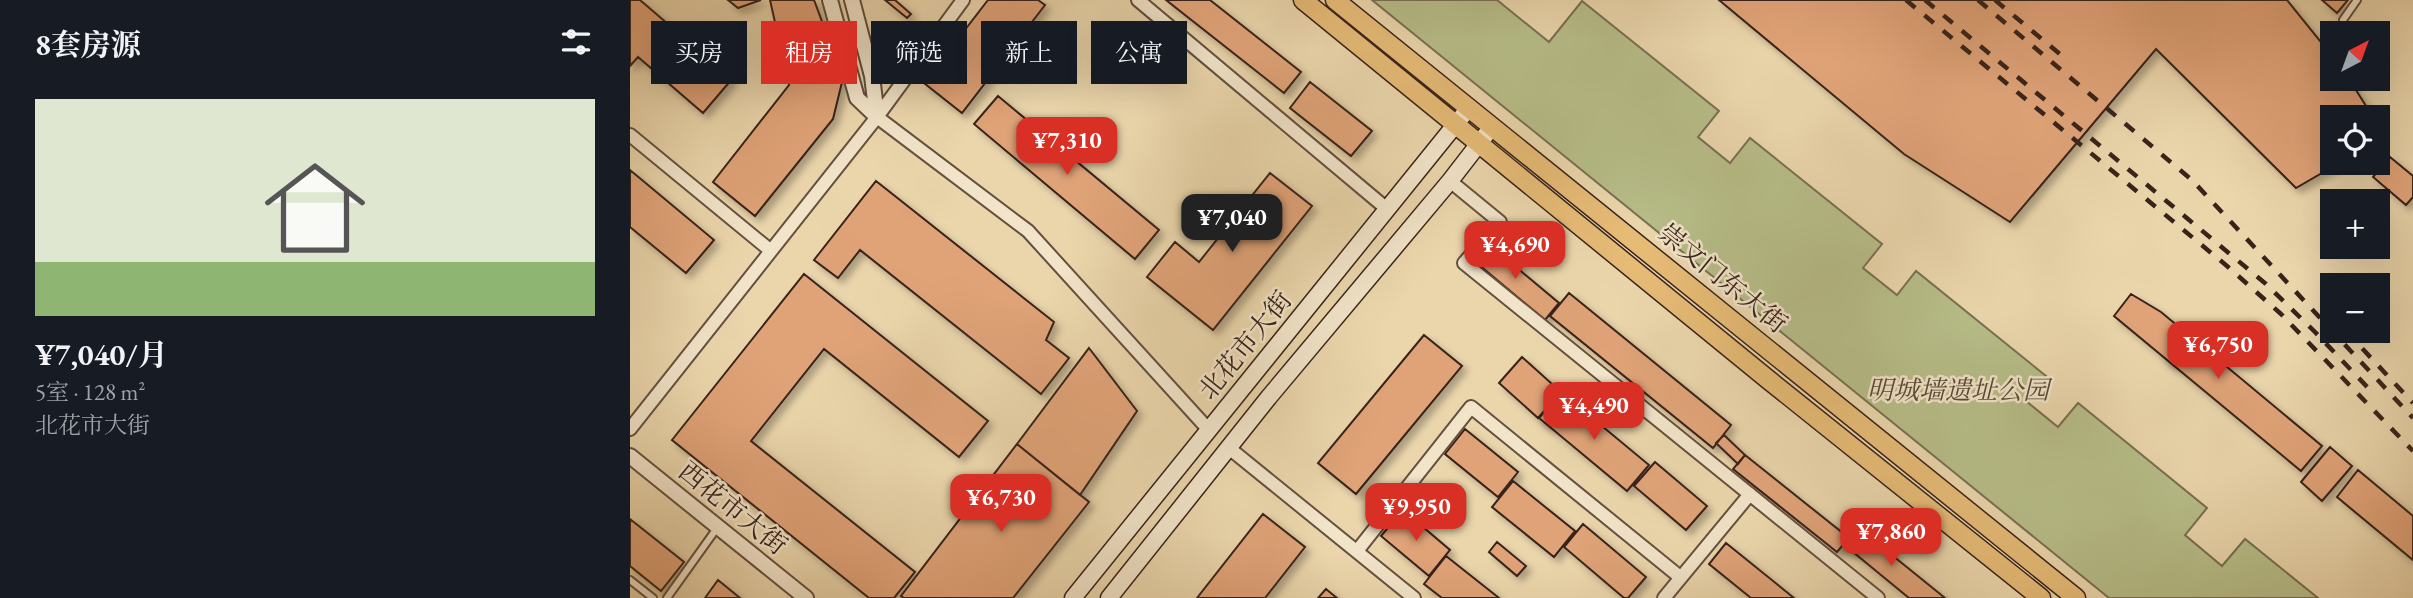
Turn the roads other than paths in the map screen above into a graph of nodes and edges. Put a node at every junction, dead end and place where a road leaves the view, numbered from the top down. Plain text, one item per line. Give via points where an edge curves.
1 (830, 0) edge
2 (852, 0) edge
3 (963, 0) edge
4 (1139, 0) edge
5 (1303, 0) edge
6 (1335, 0) edge
7 (2357, 0) edge
8 (2343, 20) dead end
9 (1468, 109) junction
10 (877, 117) junction
11 (1456, 124) junction
12 (1491, 128) junction
13 (630, 135) edge
14 (1480, 143) junction
15 (1450, 181) junction
16 (1387, 209) junction
17 (771, 251) junction
18 (630, 429) edge
19 (1208, 429) junction
20 (1229, 448) junction
21 (630, 456) edge
22 (1750, 494) junction
23 (717, 527) junction
24 (1357, 551) junction
25 (1681, 577) junction
26 (630, 580) edge
27 (653, 598) edge
28 (667, 598) edge
29 (806, 598) edge
30 (1073, 598) edge
31 (1109, 598) edge
32 (1415, 598) edge
33 (1664, 598) edge
34 (1878, 598) edge
35 (2041, 598) edge
36 (2076, 598) edge

1 - 10 street via 858,98
2 - 10 street via 872,76
3 - 10 street
4 - 16 street
5 - 11 main road
6 - 9 main road, 崇文门东大街
7 - 8 lane
9 - 11 main road, 北花市大街
9 - 12 main road, 崇文门东大街
10 - 17 street
10 - 19 street via 1028,231
11 - 14 main road, 崇文门东大街
11 - 16 main road, 北花市大街
12 - 14 main road, 北花市大街
12 - 36 main road, 崇文门东大街
13 - 17 street
14 - 15 main road, 北花市大街
14 - 35 main road, 崇文门东大街
15 - 20 main road, 北花市大街
15 - 22 street via 1500,222 1464,263
16 - 19 main road, 北花市大街
17 - 18 street
19 - 30 main road, 北花市大街
20 - 24 street
20 - 31 main road, 北花市大街
21 - 23 street, 西花市大街
22 - 25 street
22 - 34 street
23 - 28 lane
23 - 29 street, 西花市大街
24 - 25 street via 1471,407
24 - 32 street
25 - 33 street
26 - 27 lane

